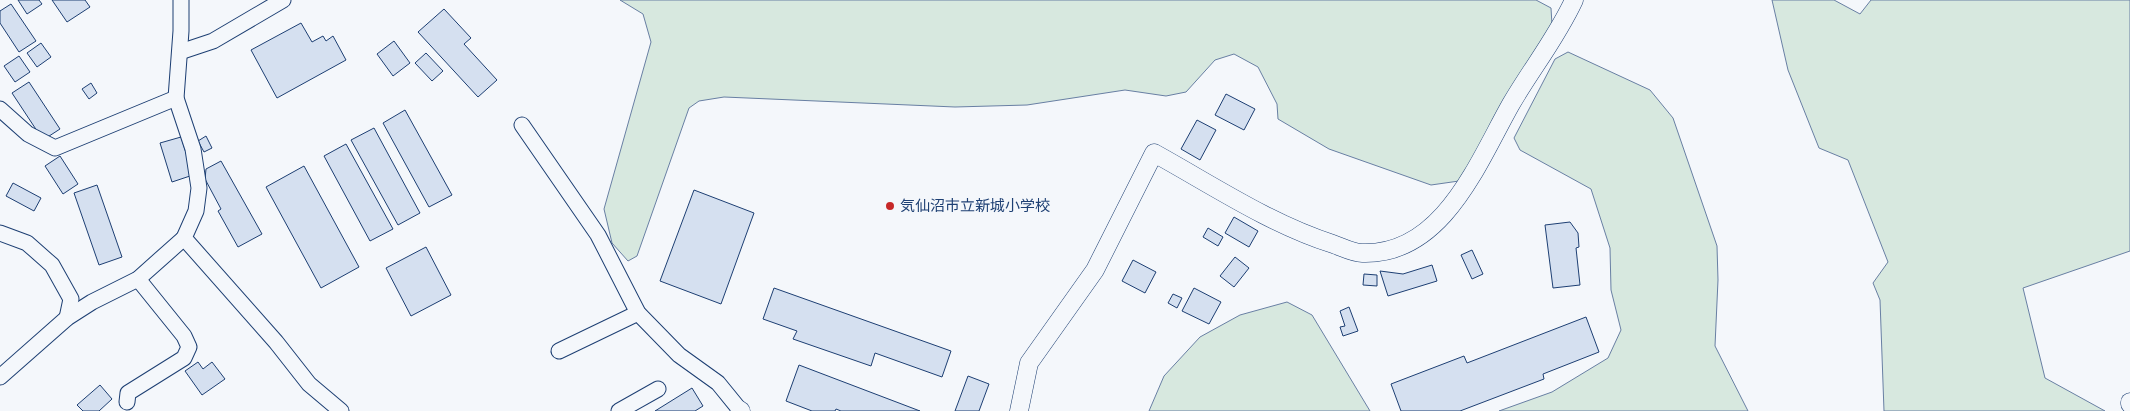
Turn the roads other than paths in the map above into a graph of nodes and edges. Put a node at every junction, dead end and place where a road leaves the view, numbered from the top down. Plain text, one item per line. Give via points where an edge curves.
1 (180, 0) edge
2 (284, 0) edge
3 (1574, 0) edge
4 (180, 52) junction
5 (176, 98) junction
6 (0, 109) edge
7 (522, 125) dead end
8 (0, 233) edge
9 (184, 238) junction
10 (138, 279) junction
11 (638, 313) junction
12 (67, 318) junction
13 (559, 351) dead end
14 (0, 377) edge
15 (658, 389) dead end
16 (127, 402) dead end
17 (341, 411) edge
18 (619, 411) edge
19 (740, 411) edge
20 (1019, 411) edge

1 - 4 street
2 - 4 street via 213,41
3 - 20 street via 1562,26 1512,102 1468,182 1444,214 1417,238 1390,251 1360,253 1301,234 1154,154 1094,270 1029,363
4 - 5 street
5 - 6 street via 55,148 28,134
5 - 9 street via 194,149 199,188 196,211
7 - 11 street via 598,234
8 - 12 street via 27,243 52,265 71,299
9 - 10 street
9 - 17 street via 309,384
10 - 12 street
10 - 16 street via 184,336 189,347 184,358 128,393
11 - 13 street
11 - 19 street via 679,355 718,383
12 - 14 street
15 - 18 street

